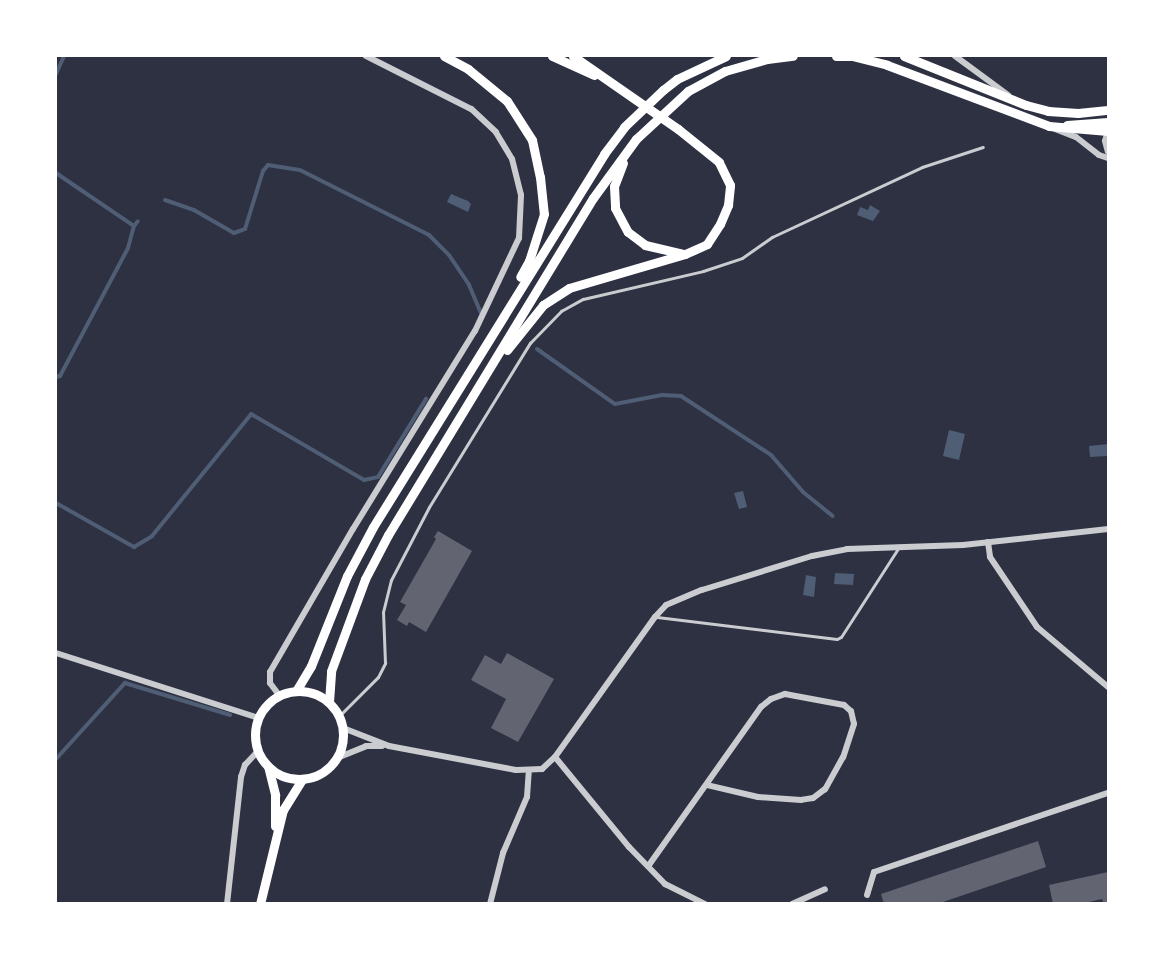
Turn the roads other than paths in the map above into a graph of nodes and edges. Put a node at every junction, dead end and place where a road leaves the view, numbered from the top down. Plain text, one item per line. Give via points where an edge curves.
1 (366, 56) edge
2 (444, 56) edge
3 (552, 56) edge
4 (573, 56) edge
5 (726, 56) edge
6 (793, 56) edge
7 (836, 56) edge
8 (904, 56) edge
9 (954, 56) edge
10 (619, 86) junction
11 (1011, 97) junction
12 (1108, 110) edge
13 (1108, 122) edge
14 (1052, 127) junction
15 (1108, 131) edge
16 (636, 138) junction
17 (983, 147) dead end
18 (1108, 152) edge
19 (1108, 158) edge
20 (685, 254) junction
21 (478, 356) junction
22 (483, 380) junction
23 (1108, 529) edge
24 (988, 542) junction
25 (899, 547) junction
26 (655, 617) junction
27 (56, 653) edge
28 (1108, 687) edge
29 (296, 691) junction
30 (279, 695) junction
31 (329, 702) junction
32 (339, 716) junction
33 (258, 718) junction
34 (343, 728) junction
35 (389, 746) junction
36 (258, 751) junction
37 (337, 758) junction
38 (555, 758) junction
39 (268, 766) junction
40 (529, 770) junction
41 (302, 779) junction
42 (707, 785) junction
43 (1108, 793) edge
44 (275, 836) junction
45 (649, 865) junction
46 (825, 889) dead end
47 (867, 895) dead end
48 (227, 903) edge
49 (260, 903) edge
50 (490, 903) edge
51 (705, 903) edge
52 (792, 903) edge

1 - 30 street via 471,110 496,132 512,159 521,195 519,238 475,331 270,672 270,683
2 - 21 main road via 468,69 507,102 532,140 540,177 543,214 529,261
3 - 10 main road
4 - 10 main road
5 - 21 main road via 677,79 624,127
6 - 16 main road via 725,71 688,91
7 - 14 main road via 887,65
8 - 11 main road
9 - 11 street
10 - 20 main road via 719,162 730,185 728,205 714,234 707,244
11 - 12 main road via 1048,111
13 - 14 main road
14 - 15 main road
14 - 19 street
15 - 18 street
16 - 20 main road via 614,186 615,208 628,232 645,245
16 - 22 main road via 592,198
17 - 32 lane via 922,166 772,237 742,258 583,299 561,311 530,343 429,507 391,580 383,612 385,663 378,677
20 - 22 main road via 569,288 543,305
21 - 29 main road via 352,566 311,666
22 - 31 main road via 365,579 331,671
23 - 24 street
24 - 25 street
24 - 28 street via 990,558 1037,627
25 - 26 street via 847,549 812,556 702,590 666,605
25 - 26 lane via 842,637 837,639
26 - 38 street
27 - 33 street
29 - 30 main road
29 - 31 main road via 319,695
30 - 33 main road
31 - 32 main road
32 - 34 main road
33 - 36 main road
34 - 35 street
34 - 37 main road
35 - 37 street via 366,746
35 - 40 street
36 - 39 main road
36 - 48 street via 245,765 241,777
37 - 41 main road via 322,772
38 - 40 street via 542,769
38 - 45 street via 629,847
39 - 41 main road via 289,778
39 - 44 main road via 275,795
40 - 50 street via 527,797 503,853
41 - 44 main road via 283,810
42 - 42 street via 758,797 813,798 825,789 843,757 854,724 851,711 844,705 785,694 771,699 761,707
42 - 45 street
43 - 47 street via 874,872
44 - 49 main road
45 - 51 street via 665,884
46 - 52 street

